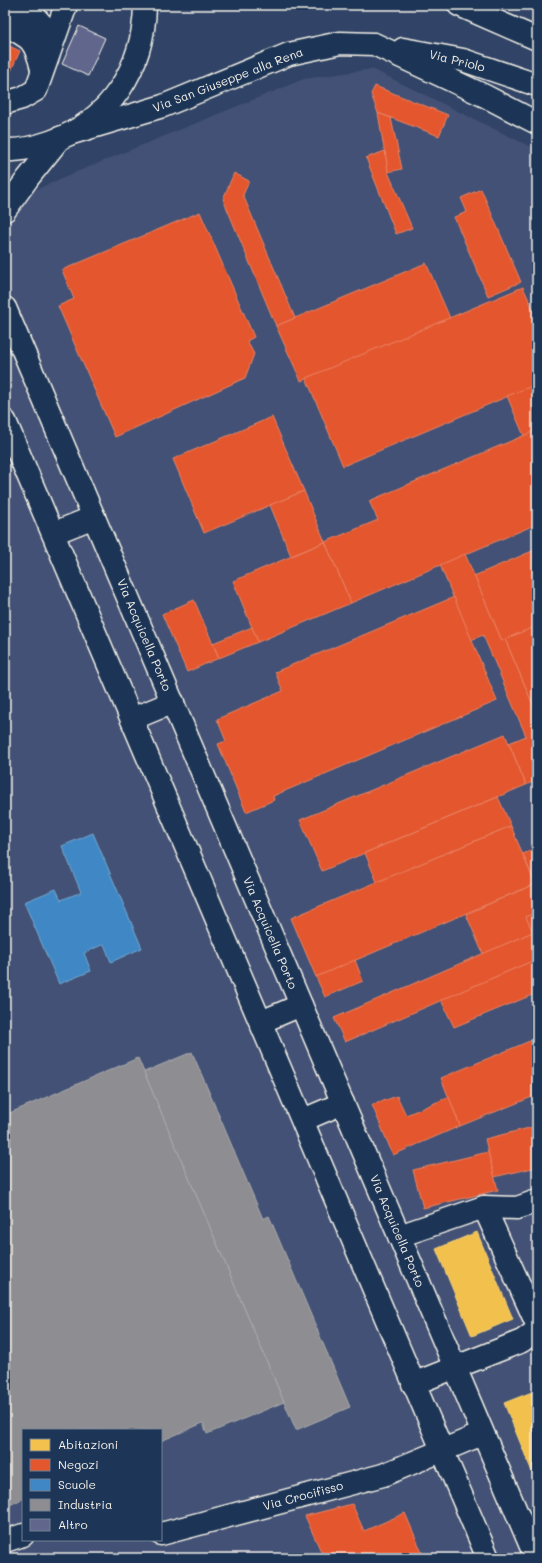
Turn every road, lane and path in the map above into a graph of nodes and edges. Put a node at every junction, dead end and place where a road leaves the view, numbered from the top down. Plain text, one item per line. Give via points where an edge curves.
1 (11, 5) edge
2 (145, 5) edge
3 (459, 5) edge
4 (62, 7) edge
5 (5, 25) edge
6 (54, 38) junction
7 (537, 39) edge
8 (374, 44) junction
9 (42, 69) junction
10 (537, 85) edge
11 (5, 103) edge
12 (537, 123) edge
13 (66, 136) junction
14 (5, 150) edge
15 (5, 210) edge
16 (5, 308) edge
17 (5, 421) edge
18 (94, 516) junction
19 (54, 533) junction
20 (172, 702) junction
21 (132, 719) junction
22 (301, 1006) junction
23 (261, 1022) junction
24 (343, 1104) junction
25 (303, 1120) junction
26 (537, 1201) edge
27 (484, 1207) junction
28 (399, 1236) junction
29 (537, 1324) edge
30 (537, 1330) edge
31 (455, 1367) junction
32 (413, 1384) junction
33 (482, 1434) junction
34 (442, 1451) junction
35 (162, 1534) edge
36 (22, 1535) edge
37 (5, 1541) edge
38 (488, 1558) edge
39 (536, 1558) edge

1 - 6 main road via 35,18
2 - 13 main road via 145,25 134,64 114,98 96,116
3 - 7 main road
4 - 6 main road
5 - 9 main road via 27,36 38,50
6 - 9 main road
8 - 10 main road, Via Priolo via 463,60
8 - 12 main road, Via San Giuseppe alla Rena
8 - 13 main road, Via San Giuseppe alla Rena via 340,43 290,54 163,106
9 - 11 main road via 36,90
13 - 14 main road via 39,145
13 - 15 main road via 28,178
16 - 18 main road, Via Acquicella Porto
17 - 19 main road
18 - 19 main road
18 - 20 main road, Via Acquicella Porto
19 - 21 main road
20 - 21 main road
20 - 22 main road, Via Acquicella Porto
21 - 23 main road
22 - 23 main road
22 - 24 main road, Via Acquicella Porto
23 - 25 main road
24 - 25 main road
24 - 28 main road, Via Acquicella Porto
25 - 32 main road
26 - 27 main road via 517,1208
27 - 28 main road
27 - 29 main road
28 - 31 main road, Via Acquicella Porto
30 - 31 main road via 522,1341
31 - 32 main road
31 - 33 main road, Via Acquicella Porto
32 - 34 main road
33 - 34 main road, Via Crocifisso
33 - 39 main road, Via Acquicella Porto
34 - 35 main road, Via Crocifisso via 383,1475
34 - 38 main road
36 - 37 main road

